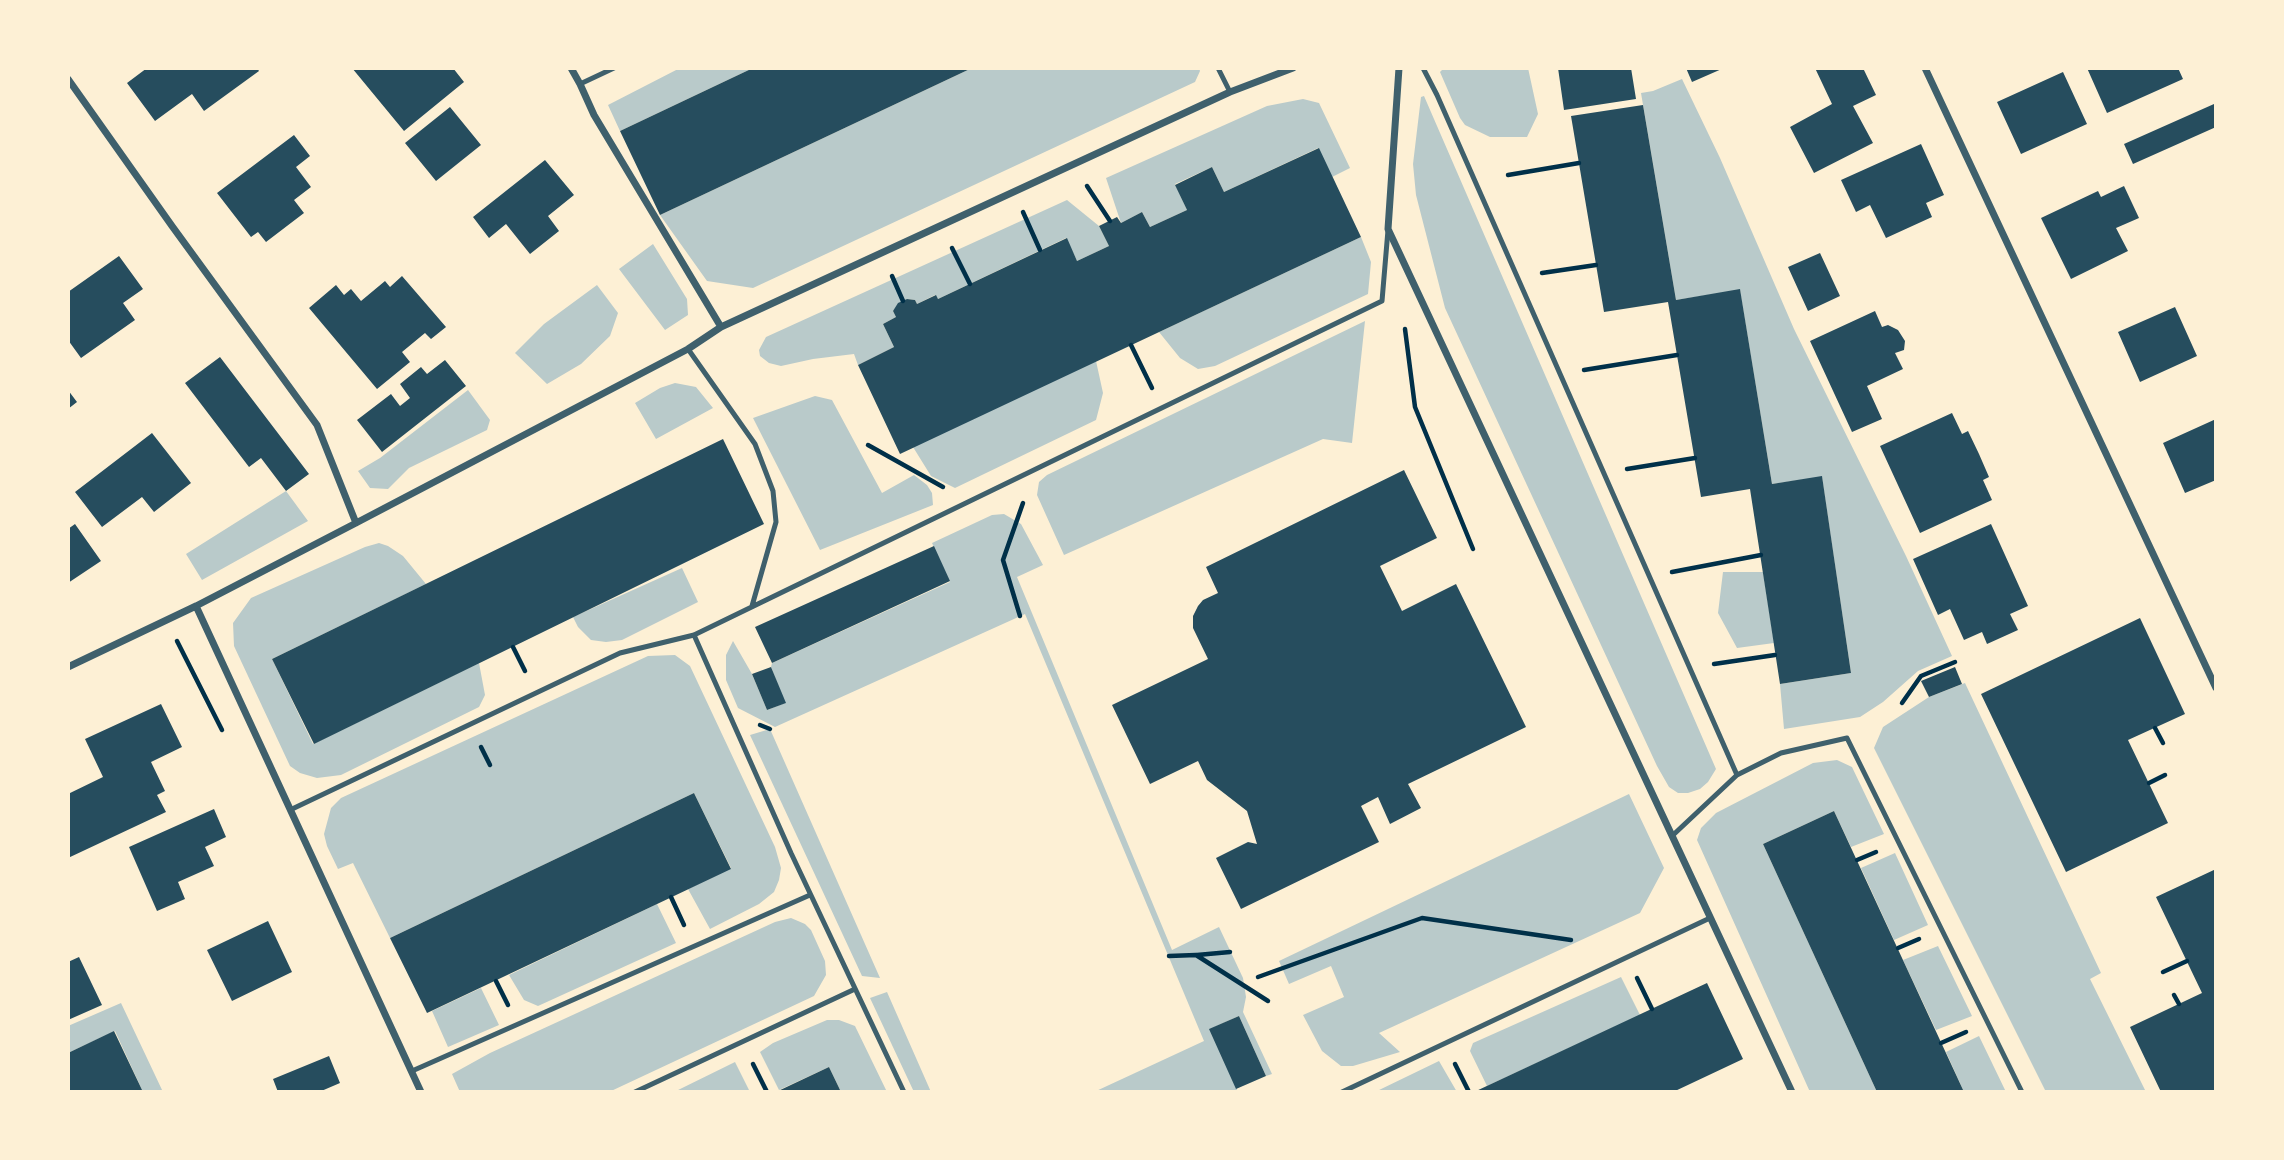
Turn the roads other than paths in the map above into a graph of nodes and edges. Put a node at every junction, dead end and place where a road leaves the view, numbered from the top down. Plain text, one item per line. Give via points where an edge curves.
1 (571, 68) edge
2 (614, 68) edge
3 (1218, 68) edge
4 (1293, 68) edge
5 (1399, 68) edge
6 (1423, 68) edge
7 (1925, 68) edge
8 (68, 79) edge
9 (580, 84) junction
10 (1230, 92) junction
11 (1388, 229) junction
12 (721, 327) junction
13 (688, 349) junction
14 (356, 523) junction
15 (196, 606) junction
16 (752, 606) junction
17 (694, 635) junction
18 (68, 667) edge
19 (2216, 688) edge
20 (1737, 775) junction
21 (290, 810) junction
22 (1672, 836) junction
23 (810, 895) junction
24 (1710, 918) junction
25 (855, 989) junction
26 (411, 1071) junction
27 (421, 1092) edge
28 (635, 1092) edge
29 (904, 1092) edge
30 (1342, 1092) edge
31 (1792, 1092) edge
32 (2022, 1092) edge

1 - 9 street
2 - 9 lane
3 - 10 lane
4 - 10 street
5 - 11 street
6 - 20 lane
7 - 19 street
8 - 14 street via 317,425
9 - 12 street via 594,116
10 - 12 street
11 - 16 lane via 1382,301
11 - 22 street
12 - 13 street
13 - 14 street
13 - 16 lane via 755,444 773,491 776,522
14 - 15 street
15 - 18 street
15 - 21 street
16 - 17 lane
17 - 21 lane via 620,653
17 - 23 lane
20 - 22 lane
20 - 32 lane via 1781,752 1847,738
21 - 26 street
22 - 24 street
23 - 25 lane
23 - 26 lane
24 - 30 lane
24 - 31 street
25 - 28 lane
25 - 29 lane
26 - 27 street

